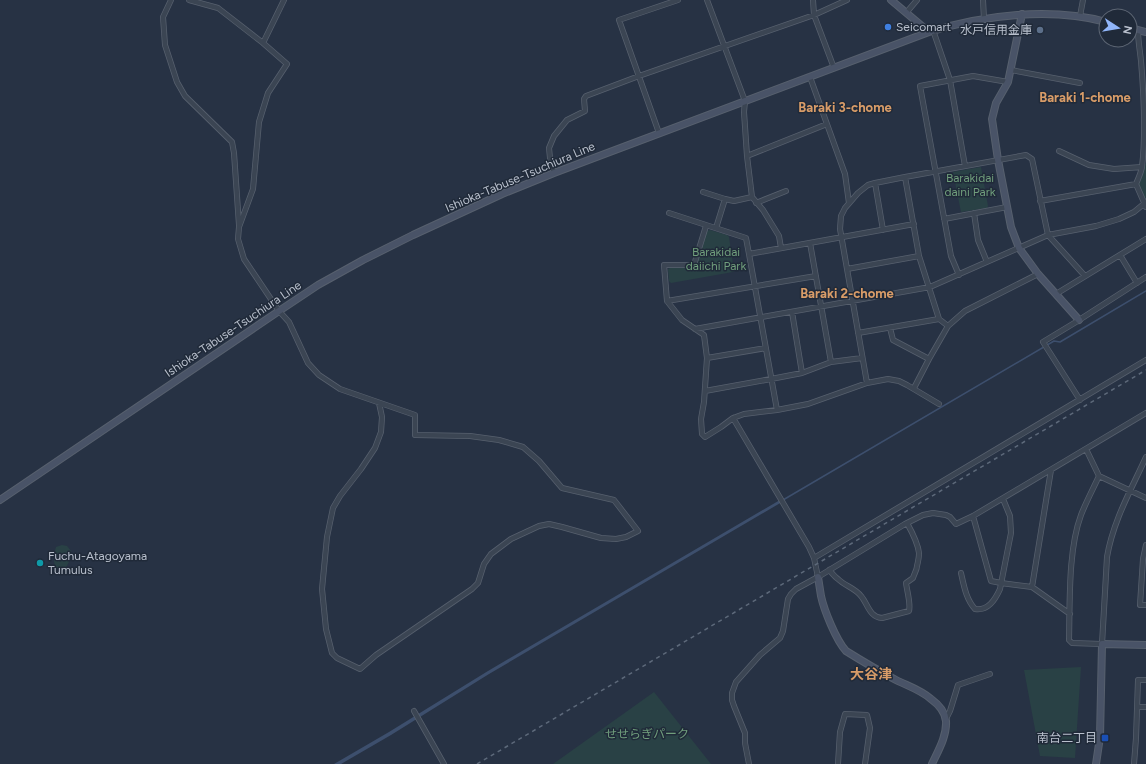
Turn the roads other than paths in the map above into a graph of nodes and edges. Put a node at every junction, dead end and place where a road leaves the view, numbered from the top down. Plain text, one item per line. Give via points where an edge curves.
1 (171, 0) edge
2 (190, 0) edge
3 (284, 0) edge
4 (678, 0) edge
5 (707, 0) edge
6 (813, 0) edge
7 (847, 0) edge
8 (891, 0) edge
9 (916, 0) edge
10 (984, 0) edge
11 (1083, 0) edge
12 (906, 13) junction
13 (1022, 14) junction
14 (814, 15) junction
15 (1080, 16) junction
16 (984, 19) junction
17 (1098, 20) edge
18 (1138, 30) joint
19 (931, 31) junction
20 (1146, 32) edge
21 (263, 43) junction
22 (725, 46) junction
23 (834, 68) junction
24 (1011, 70) junction
25 (639, 76) junction
26 (810, 77) junction
27 (950, 80) junction
28 (1008, 82) junction
29 (1080, 83) dead end
30 (745, 101) junction
31 (827, 124) junction
32 (659, 133) junction
33 (1059, 151) dead end
34 (747, 156) junction
35 (998, 160) junction
36 (965, 166) junction
37 (1142, 167) junction
38 (935, 172) junction
39 (554, 173) junction
40 (905, 177) junction
41 (875, 183) junction
42 (1136, 184) junction
43 (786, 191) dead end
44 (703, 192) dead end
45 (752, 198) junction
46 (725, 199) junction
47 (1040, 201) junction
48 (756, 203) junction
49 (849, 203) junction
50 (1145, 204) edge
51 (1007, 207) junction
52 (669, 213) dead end
53 (974, 214) junction
54 (944, 219) junction
55 (914, 224) junction
56 (706, 226) junction
57 (239, 227) junction
58 (716, 228) junction
59 (883, 230) junction
60 (1048, 235) junction
61 (841, 237) junction
62 (1146, 239) edge
63 (810, 243) junction
64 (781, 248) junction
65 (1019, 248) junction
66 (749, 254) junction
67 (919, 256) junction
68 (1120, 256) junction
69 (987, 262) junction
70 (847, 269) junction
71 (1038, 274) junction
72 (959, 275) junction
73 (816, 276) junction
74 (1085, 276) junction
75 (1146, 277) edge
76 (1137, 283) junction
77 (755, 286) junction
78 (930, 288) junction
79 (1056, 294) junction
80 (667, 301) junction
81 (852, 301) junction
82 (821, 307) junction
83 (279, 311) junction
84 (792, 312) junction
85 (761, 318) junction
86 (939, 320) junction
87 (1079, 320) junction
88 (948, 326) junction
89 (890, 328) junction
90 (695, 329) junction
91 (858, 333) junction
92 (766, 348) junction
93 (707, 358) junction
94 (862, 358) junction
95 (929, 359) junction
96 (1146, 360) edge
97 (831, 362) junction
98 (802, 373) junction
99 (771, 379) junction
100 (867, 382) junction
101 (914, 388) junction
102 (705, 391) junction
103 (1080, 400) junction
104 (379, 403) junction
105 (939, 404) dead end
106 (777, 410) junction
107 (1146, 413) edge
108 (733, 418) junction
109 (1086, 449) junction
110 (1146, 457) edge
111 (1051, 470) junction
112 (1099, 476) junction
113 (1130, 490) junction
114 (1146, 498) edge
115 (1003, 499) junction
116 (0, 500) edge
117 (973, 516) junction
118 (907, 523) junction
119 (1146, 545) edge
120 (814, 558) junction
121 (829, 570) junction
122 (961, 573) dead end
123 (818, 577) junction
124 (1001, 584) junction
125 (1032, 587) junction
126 (1146, 605) edge
127 (1070, 614) junction
128 (1102, 644) junction
129 (1146, 645) edge
130 (990, 674) dead end
131 (1146, 680) edge
132 (1137, 707) junction
133 (1146, 707) edge
134 (414, 712) dead end
135 (946, 720) junction
136 (444, 764) edge
137 (750, 764) edge
138 (838, 764) edge
139 (866, 764) edge
140 (932, 764) edge
141 (1096, 764) edge
142 (1134, 764) edge

1 - 57 street via 163,17 166,45 177,82 185,96 232,142
2 - 21 street via 218,8
3 - 21 street
4 - 25 street via 618,20
5 - 22 street
6 - 14 street
7 - 14 street
8 - 12 main road
9 - 12 street
10 - 16 street
11 - 15 street
12 - 19 main road
13 - 15 main road, Ishioka-Tabuse-Tsuchiura Line
13 - 16 main road, Ishioka-Tabuse-Tsuchiura Line
13 - 24 main road
14 - 22 street
14 - 23 street
15 - 17 main road, Ishioka-Tabuse-Tsuchiura Line
16 - 19 main road, Ishioka-Tabuse-Tsuchiura Line
18 - 20 main road
18 - 37 street via 1146,123
19 - 23 main road, Ishioka-Tabuse-Tsuchiura Line
19 - 27 street
21 - 57 street via 287,64 268,93 260,122 253,189
22 - 25 street
22 - 30 street
23 - 26 main road, Ishioka-Tabuse-Tsuchiura Line
24 - 28 main road
24 - 29 street
25 - 32 street
25 - 39 street via 586,96 584,111 567,120 554,136 550,148
26 - 30 main road, Ishioka-Tabuse-Tsuchiura Line
26 - 31 street
27 - 28 street via 973,76
27 - 36 street
27 - 38 street via 920,86
28 - 35 main road via 996,103 992,119
30 - 32 main road, Ishioka-Tabuse-Tsuchiura Line
30 - 34 street
31 - 34 street
31 - 49 street via 845,174
32 - 39 main road, Ishioka-Tabuse-Tsuchiura Line
33 - 37 street via 1089,165 1114,169
34 - 45 street
35 - 36 street
35 - 47 street via 1026,156 1032,159
35 - 51 main road
36 - 38 street
37 - 42 street
38 - 40 street
38 - 54 street
39 - 83 main road, Ishioka-Tabuse-Tsuchiura Line via 502,194 363,260
40 - 41 street
40 - 55 street
41 - 49 street via 864,188
41 - 59 street
42 - 47 street
42 - 50 street
43 - 48 street
44 - 46 street
45 - 46 street via 734,201
45 - 48 street
46 - 58 street
47 - 60 street
48 - 64 street via 779,236
49 - 61 street via 841,216
50 - 60 street via 1119,220
51 - 53 street
51 - 65 main road
52 - 56 street
53 - 54 street
53 - 69 street via 978,240
54 - 72 street via 951,256
55 - 59 street
55 - 67 street
56 - 58 street
56 - 80 street via 694,264 664,265
57 - 83 street via 238,239 244,259
58 - 66 street via 746,238
59 - 61 street
60 - 65 street
60 - 74 street
61 - 63 street
61 - 70 street
62 - 68 street
63 - 64 street
63 - 73 street
64 - 66 street
65 - 69 street
65 - 71 main road
66 - 77 street
67 - 70 street
67 - 78 street
68 - 74 street
68 - 76 street
69 - 72 street
70 - 81 street
71 - 79 main road
71 - 88 street via 965,311
72 - 78 street
73 - 77 street
73 - 82 street
74 - 79 street
75 - 76 street
76 - 87 street
77 - 80 street
77 - 85 street
78 - 81 street
78 - 86 street
79 - 87 main road
80 - 90 street via 682,320
81 - 82 street
81 - 91 street
82 - 84 street
82 - 97 street
83 - 104 street via 289,322 308,363 319,375 340,389
83 - 116 main road, Ishioka-Tabuse-Tsuchiura Line
84 - 85 street
84 - 98 street
85 - 90 street
85 - 92 street
86 - 88 street
86 - 89 street
87 - 103 street via 1043,342
88 - 95 street
89 - 91 street
89 - 95 street via 893,340
90 - 93 street via 704,335
91 - 94 street
92 - 93 street
92 - 99 street
93 - 102 street
94 - 97 street
94 - 100 street
95 - 101 street
96 - 103 street
97 - 98 street
98 - 99 street
99 - 102 street
99 - 106 street
100 - 101 street via 888,379
100 - 106 street via 808,404
101 - 105 street
102 - 108 street via 701,419 702,434 705,437
103 - 120 street
104 - 104 street via 415,415 415,435 470,436 499,440 523,448 539,461 562,488 614,500 638,531 616,539 601,538 549,524 539,526 511,539 491,554 484,564 478,583 472,589 376,655 360,669 337,658 332,654 326,629 322,589 327,537 333,508 375,448 381,432
106 - 108 street
107 - 109 street
108 - 120 street
109 - 111 street
109 - 112 street
110 - 113 street
111 - 115 street
111 - 125 street
112 - 113 street
112 - 127 street via 1081,516 1075,540
113 - 114 street
113 - 128 street via 1109,543
115 - 117 street
115 - 124 street via 1010,516 1011,533
117 - 118 street via 956,524 946,515 933,513
117 - 124 street via 991,581
118 - 121 street
118 - 121 street via 916,539 919,552 913,578 906,583 909,611 878,618 857,591 838,580
119 - 126 street via 1140,605
120 - 123 street
121 - 123 street
122 - 124 street via 966,593 975,609 980,610 991,604
123 - 135 main road via 821,597 831,624 846,651 932,699 944,712
123 - 137 street via 791,594 780,638 760,655 736,682 732,693 732,700 745,733
124 - 125 street
125 - 127 street
127 - 128 street via 1069,640 1072,643
128 - 129 main road
128 - 141 main road via 1100,737
130 - 135 street via 958,685
131 - 132 street via 1138,680
132 - 133 street
132 - 142 street
134 - 136 street
135 - 140 main road via 946,728
138 - 139 street via 840,732 845,714 867,715 870,728

